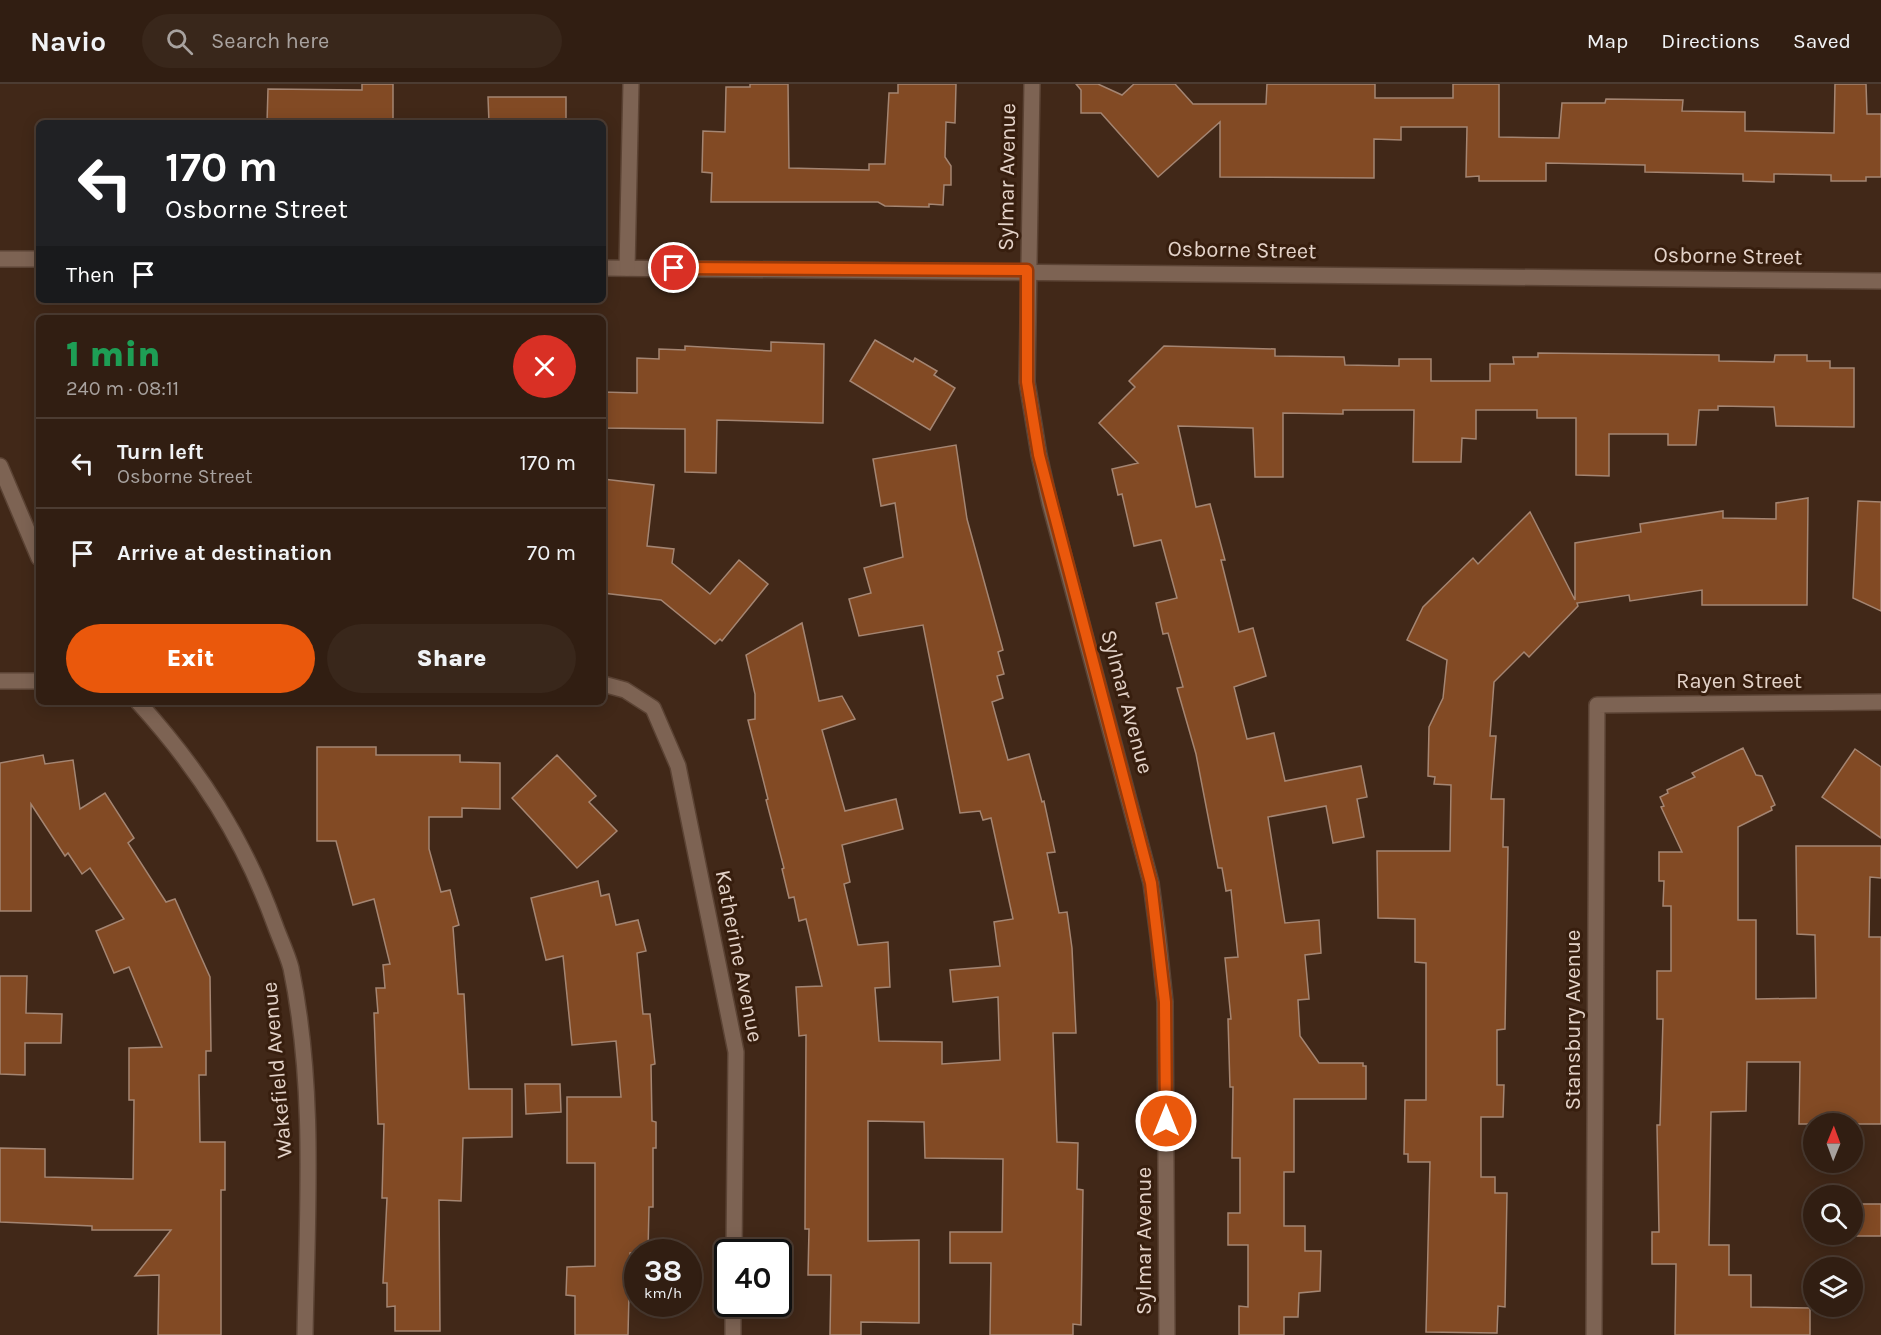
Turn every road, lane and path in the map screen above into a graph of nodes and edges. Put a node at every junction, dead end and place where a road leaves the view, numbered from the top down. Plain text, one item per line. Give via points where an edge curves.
1 (632, 84) edge
2 (1032, 84) edge
3 (0, 259) edge
4 (36, 259) edge
5 (606, 268) edge
6 (627, 268) junction
7 (1027, 270) junction
8 (1881, 281) edge
9 (0, 466) edge
10 (36, 551) edge
11 (0, 681) edge
12 (36, 681) edge
13 (606, 685) edge
14 (1881, 702) edge
15 (141, 705) edge
16 (1597, 705) joint
17 (734, 1239) edge
18 (733, 1317) edge
19 (305, 1335) edge
20 (733, 1335) edge
21 (1167, 1335) edge
22 (1594, 1335) edge

1 - 6 street
2 - 7 street, Sylmar Avenue
3 - 4 street
5 - 6 street, Osborne Street
6 - 7 street, Osborne Street
7 - 8 street, Osborne Street
7 - 21 street, Sylmar Avenue via 1027,382 1039,455 1151,883 1158,936 1165,1002
9 - 10 street
11 - 12 street
13 - 17 street, Katherine Avenue via 625,690 653,708 678,766 736,1052
14 - 16 street, Rayen Street
15 - 19 street, Wakefield Avenue via 179,747 259,879 290,966 308,1122
16 - 22 street, Stansbury Avenue
18 - 20 street

